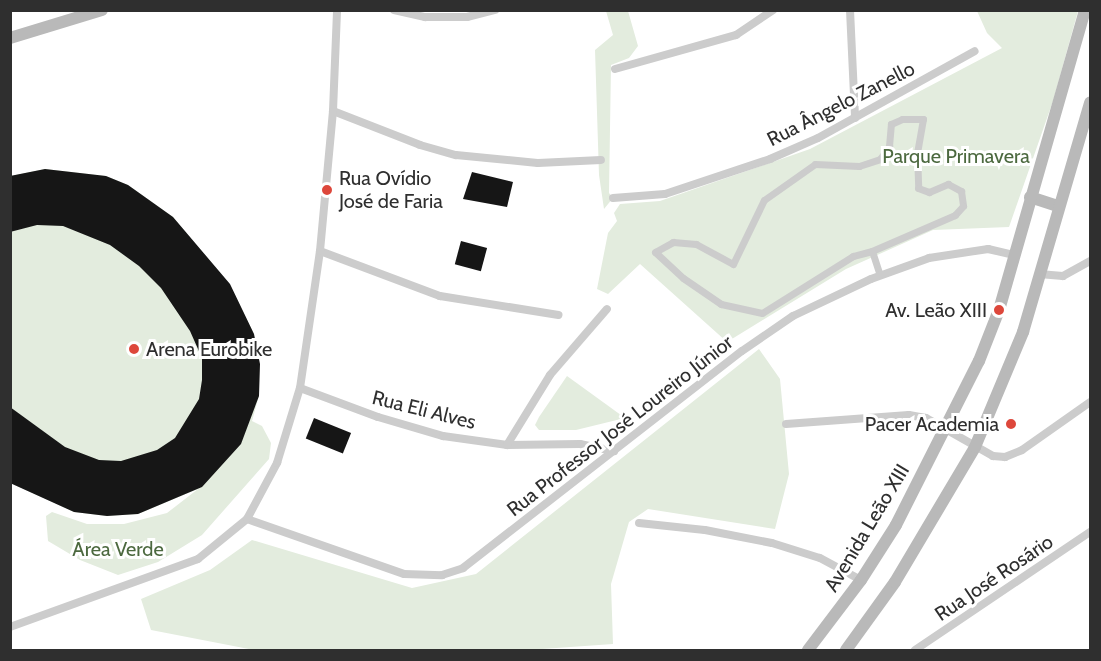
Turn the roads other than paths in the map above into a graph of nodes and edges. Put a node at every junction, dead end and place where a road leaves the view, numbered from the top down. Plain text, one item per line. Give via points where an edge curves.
1 (102, 10) edge
2 (337, 10) edge
3 (394, 10) edge
4 (495, 10) edge
5 (773, 10) edge
6 (850, 10) edge
7 (1085, 10) edge
8 (10, 38) edge
9 (975, 51) dead end
10 (615, 69) dead end
11 (1090, 103) edge
12 (333, 111) junction
13 (855, 118) junction
14 (601, 160) dead end
15 (1030, 197) junction
16 (613, 198) dead end
17 (1058, 206) junction
18 (320, 251) junction
19 (872, 251) junction
20 (1013, 255) junction
21 (1090, 261) edge
22 (1039, 274) junction
23 (880, 275) junction
24 (607, 309) dead end
25 (558, 315) dead end
26 (300, 388) junction
27 (1090, 402) edge
28 (786, 424) dead end
29 (946, 429) junction
30 (507, 445) junction
31 (975, 447) junction
32 (614, 451) junction
33 (247, 519) junction
34 (639, 523) dead end
35 (1090, 532) edge
36 (861, 580) junction
37 (10, 627) edge
38 (808, 651) edge
39 (846, 651) edge
40 (915, 651) edge

1 - 8 main road
2 - 12 street
3 - 4 street via 424,17 467,17
5 - 10 street via 736,35
6 - 13 street
7 - 15 main road, Avenida Leão XIII
9 - 13 street, Rua Ângelo Zanello
11 - 17 main road
12 - 14 street via 456,155 538,163
12 - 18 street
13 - 16 street, Rua Ângelo Zanello via 818,138 720,178 665,194
15 - 17 main road
15 - 20 main road, Avenida Leão XIII
17 - 22 main road
18 - 25 street via 440,296
18 - 26 street
19 - 19 street via 853,256 762,313 721,303 683,278 655,252 673,242 696,244 733,264 764,200 815,164 859,166 880,159 889,146 891,124 923,119 917,152 918,188 929,192 948,184 961,191 963,206 955,215
19 - 23 street
20 - 23 street, Rua Professor José Loureiro Júnior via 988,249 941,256
20 - 29 main road, Avenida Leão XIII via 995,321
21 - 22 street via 1063,276
22 - 31 main road via 1023,332
23 - 32 street, Rua Professor José Loureiro Júnior via 793,316
24 - 30 street via 550,375
26 - 30 street, Rua Eli Alves via 442,436
26 - 33 street via 277,463
27 - 31 street via 1022,450 1005,457
28 - 29 street via 909,415 926,418
29 - 31 street
29 - 36 main road, Avenida Leão XIII via 896,525
30 - 32 street, Rua Eli Alves via 562,443
31 - 39 main road via 895,582
32 - 33 street, Rua Professor José Loureiro Júnior via 463,568 442,575 404,574
33 - 37 street via 198,560
34 - 36 street via 772,543 820,558
35 - 40 street, Rua José Rosário
36 - 38 main road, Avenida Leão XIII

